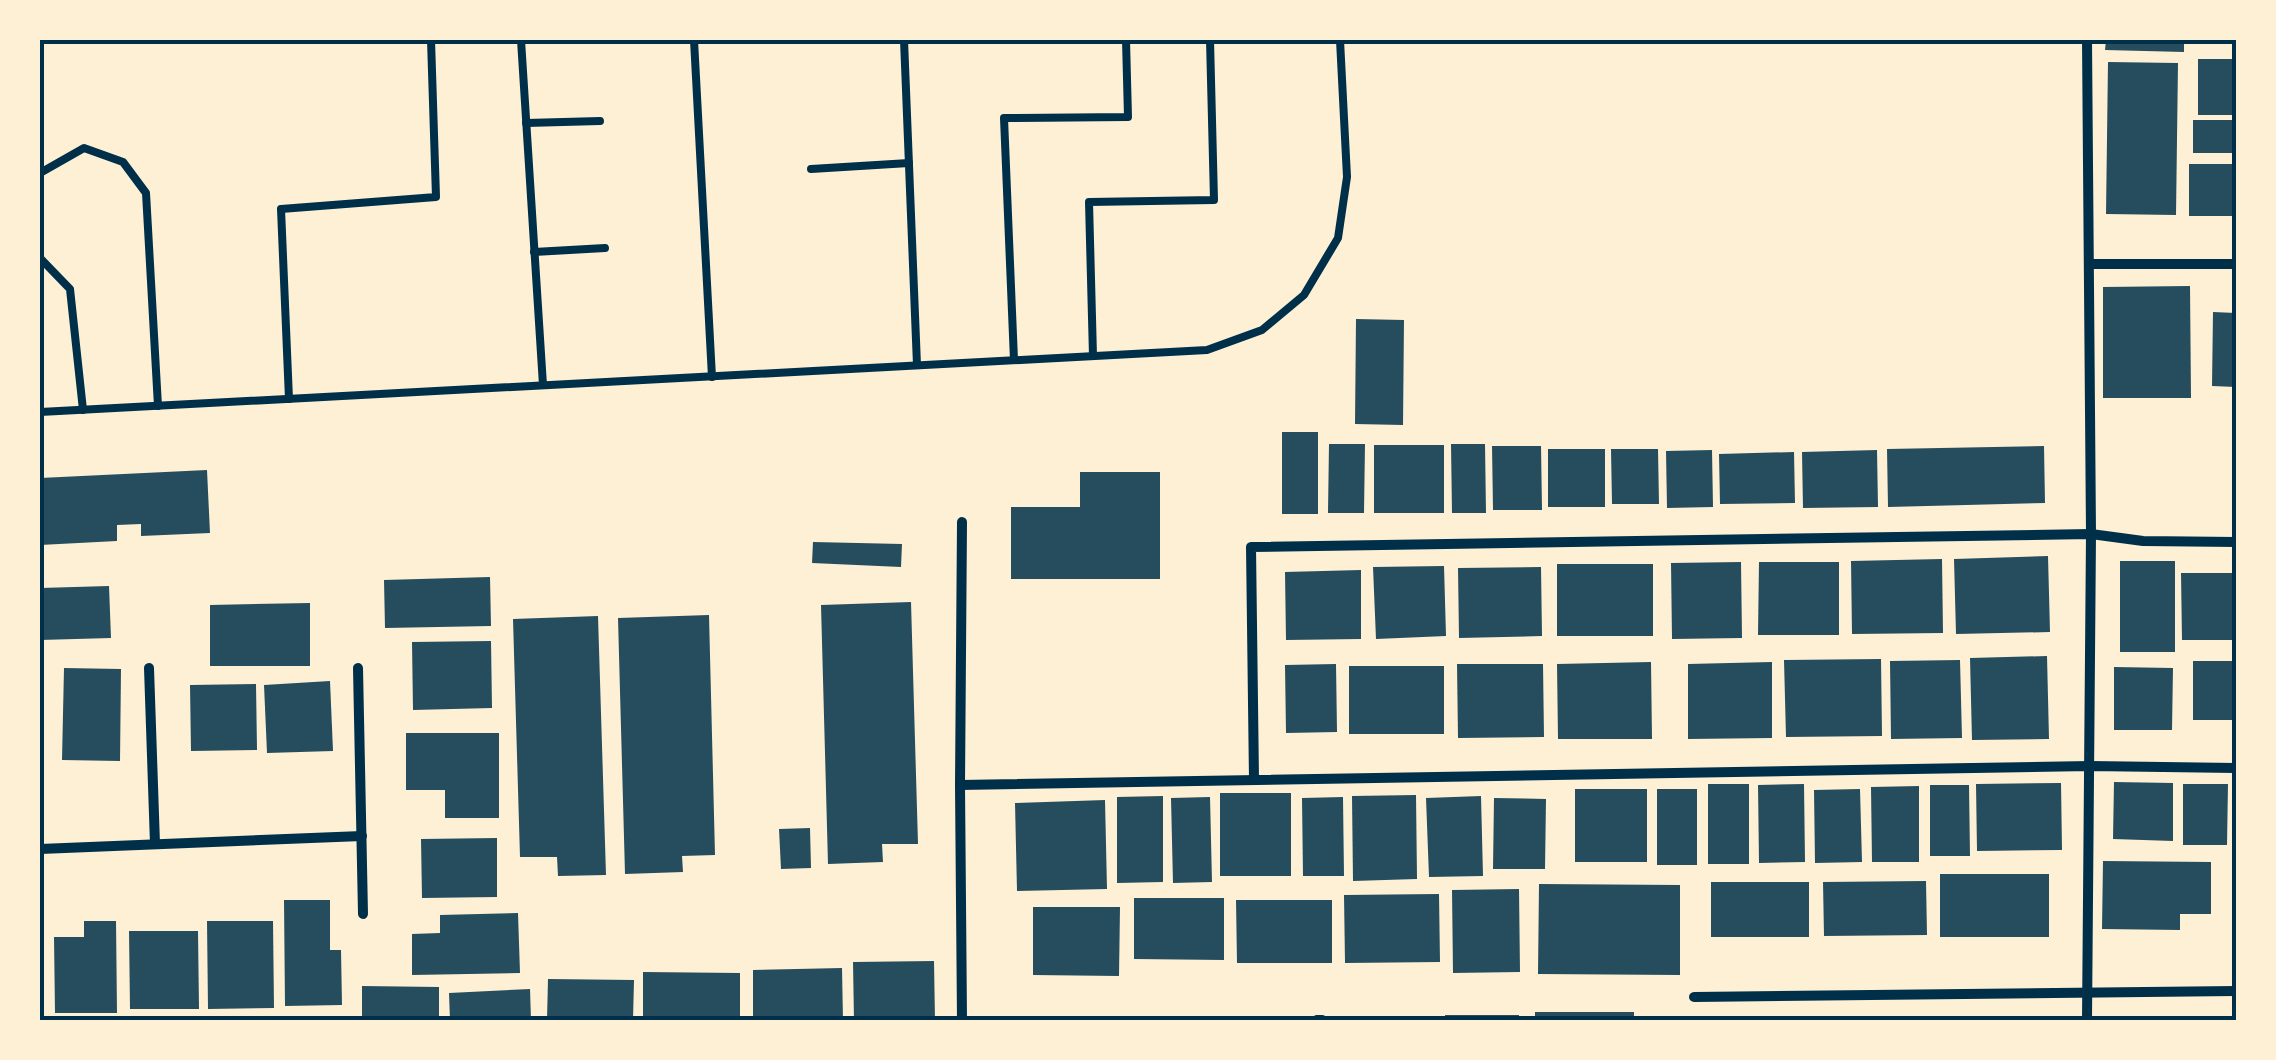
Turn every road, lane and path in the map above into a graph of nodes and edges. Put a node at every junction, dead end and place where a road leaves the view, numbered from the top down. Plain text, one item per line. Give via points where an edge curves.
1 (431, 40) edge
2 (521, 40) edge
3 (694, 40) edge
4 (904, 40) edge
5 (1126, 40) edge
6 (1210, 40) edge
7 (1340, 40) edge
8 (2087, 40) edge
9 (600, 121) dead end
10 (526, 123) junction
11 (909, 163) junction
12 (811, 169) dead end
13 (40, 172) edge
14 (605, 248) dead end
15 (534, 252) junction
16 (40, 258) edge
17 (2088, 264) junction
18 (2236, 264) edge
19 (1093, 356) junction
20 (1014, 360) junction
21 (916, 365) junction
22 (712, 377) junction
23 (543, 385) junction
24 (289, 399) junction
25 (158, 406) junction
26 (83, 410) junction
27 (40, 412) edge
28 (962, 522) dead end
29 (2090, 534) junction
30 (2236, 542) edge
31 (150, 668) dead end
32 (358, 668) dead end
33 (2090, 766) junction
34 (2236, 768) edge
35 (1254, 780) junction
36 (960, 785) junction
37 (362, 836) junction
38 (155, 844) junction
39 (40, 849) edge
40 (363, 914) dead end
41 (2236, 990) edge
42 (2087, 992) junction
43 (1694, 998) dead end
44 (962, 1020) edge
45 (2087, 1020) edge

1 - 24 lane via 436,198 281,209
2 - 10 lane
3 - 22 lane
4 - 11 lane
5 - 20 lane via 1128,117 1004,118
6 - 19 lane via 1214,200 1089,202
7 - 19 lane via 1347,178 1338,238 1304,296 1262,330 1207,350
8 - 17 street
9 - 10 lane
10 - 15 lane
11 - 12 lane
11 - 21 lane
13 - 25 lane via 84,148 123,162 146,193
14 - 15 lane
15 - 23 lane
16 - 26 lane via 70,290
17 - 18 street
17 - 29 street
19 - 20 lane
20 - 21 lane
21 - 22 lane
22 - 23 lane
23 - 24 lane
24 - 25 lane
25 - 26 lane
26 - 27 lane
28 - 36 street
29 - 30 street
29 - 33 street
29 - 35 street via 1251,547
31 - 38 street
32 - 37 street
33 - 34 street
33 - 35 street
33 - 42 street
35 - 36 street
36 - 44 street
37 - 38 street
37 - 40 street
38 - 39 street
41 - 42 street
42 - 43 street
42 - 45 street

